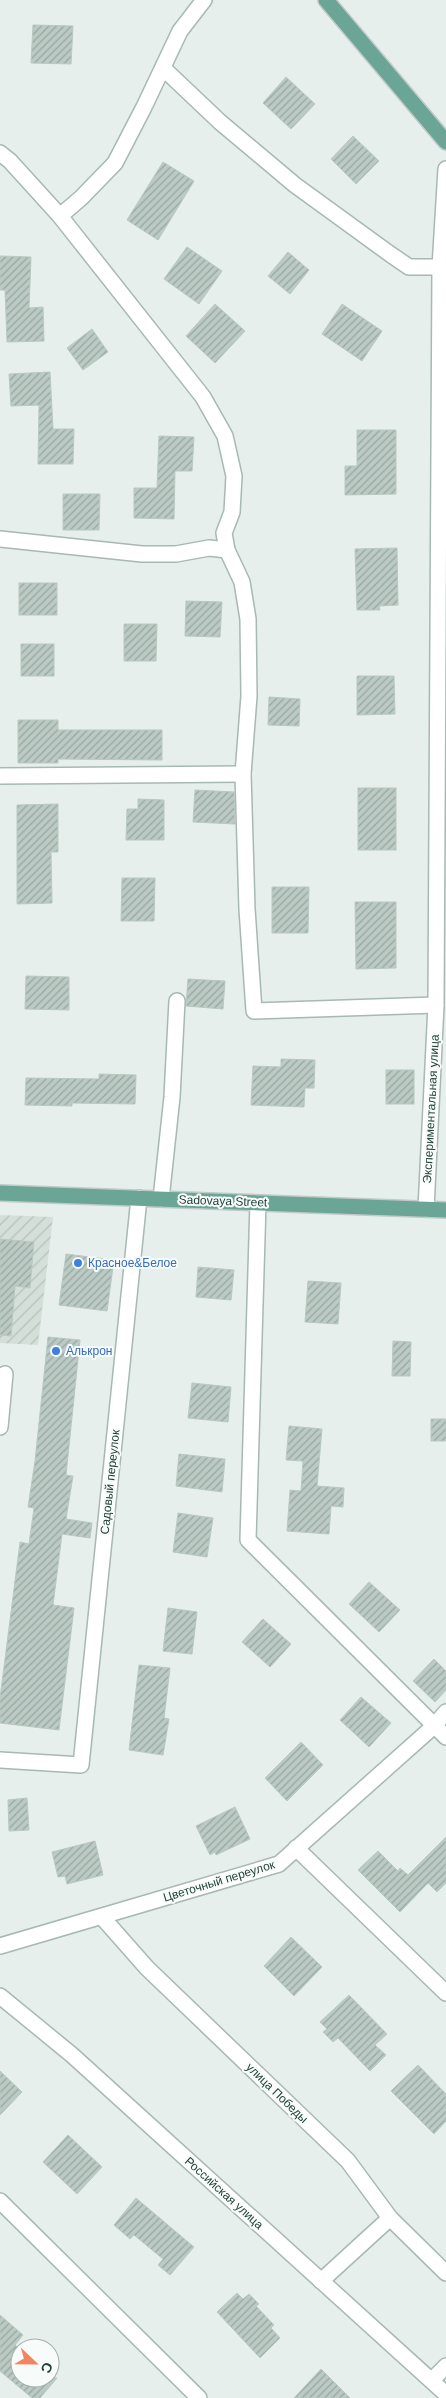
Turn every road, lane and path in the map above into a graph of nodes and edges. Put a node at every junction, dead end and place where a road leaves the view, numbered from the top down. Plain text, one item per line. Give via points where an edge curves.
1 (204, 0) edge
2 (326, 0) edge
3 (163, 68) junction
4 (446, 142) edge
5 (0, 154) edge
6 (446, 170) edge
7 (60, 216) junction
8 (440, 268) junction
9 (0, 539) edge
10 (227, 550) junction
11 (243, 774) junction
12 (0, 776) edge
13 (177, 1001) dead end
14 (436, 1006) junction
15 (0, 1193) edge
16 (139, 1198) junction
17 (161, 1199) junction
18 (258, 1203) junction
19 (426, 1209) junction
20 (446, 1210) edge
21 (5, 1374) dead end
22 (0, 1420) edge
23 (0, 1427) edge
24 (446, 1712) edge
25 (434, 1726) junction
26 (446, 1737) edge
27 (0, 1760) edge
28 (296, 1848) junction
29 (102, 1917) junction
30 (0, 1946) edge
31 (446, 1993) edge
32 (0, 1996) edge
33 (0, 2201) edge
34 (390, 2218) junction
35 (446, 2273) edge
36 (321, 2281) junction
37 (446, 2366) edge
38 (432, 2380) junction
39 (446, 2394) edge
40 (199, 2398) edge

1 - 3 street via 180,31
2 - 4 main road
3 - 7 street via 115,163
3 - 8 street via 220,122 295,185 390,254 409,267
5 - 7 street
6 - 8 street, Экспериментальная улица
7 - 10 street via 203,398 225,436 234,476 232,512 224,533
8 - 14 street, Экспериментальная улица
9 - 10 street via 142,554 176,554 209,548
10 - 11 street via 242,582 248,619 249,696
11 - 12 street
11 - 14 street via 246,900 254,1010
13 - 17 street via 172,1097
14 - 19 street, Экспериментальная улица
15 - 16 main road, Sadovaya Street
16 - 17 main road, Sadovaya Street
16 - 27 street, Садовый переулок via 81,1765
17 - 18 main road, Sadovaya Street
18 - 19 main road, Sadovaya Street
18 - 25 street via 248,1540
19 - 20 main road, Sadovaya Street
21 - 22 street
22 - 23 street
24 - 25 street, Цветочный переулок
25 - 26 street
25 - 28 street, Цветочный переулок
28 - 29 street, Цветочный переулок via 279,1864
28 - 31 street
29 - 30 street, Цветочный переулок
29 - 34 street, улица Победы via 147,1968 348,2161
32 - 36 street, Российская улица via 72,2055
33 - 40 street
34 - 35 street, улица Победы
34 - 36 street
36 - 38 street, Российская улица
37 - 38 street
38 - 39 street, Российская улица

